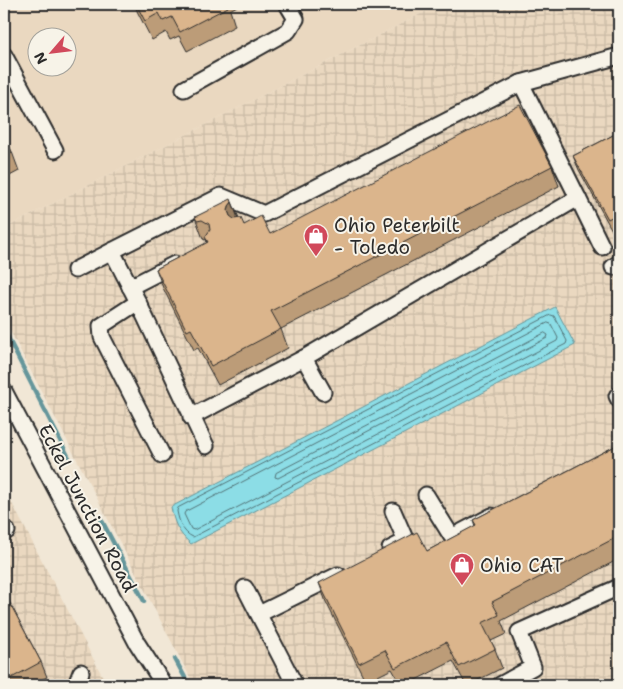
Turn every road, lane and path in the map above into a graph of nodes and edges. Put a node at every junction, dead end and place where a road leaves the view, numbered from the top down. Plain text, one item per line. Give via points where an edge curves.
1 (287, 4) edge
2 (4, 55) edge
3 (619, 56) edge
4 (521, 83) junction
5 (184, 89) dead end
6 (54, 150) dead end
7 (578, 198) junction
8 (264, 214) junction
9 (250, 224) edge
10 (602, 246) dead end
11 (112, 251) junction
12 (191, 257) edge
13 (75, 270) dead end
14 (130, 287) junction
15 (138, 302) junction
16 (304, 358) junction
17 (4, 391) edge
18 (323, 392) dead end
19 (191, 417) junction
20 (206, 446) dead end
21 (162, 455) dead end
22 (426, 495) dead end
23 (502, 510) edge
24 (393, 512) dead end
25 (380, 554) edge
26 (354, 567) edge
27 (619, 587) edge
28 (245, 588) dead end
29 (259, 614) junction
30 (137, 643) junction
31 (154, 685) edge
32 (164, 685) edge
33 (295, 685) edge
34 (500, 685) edge

1 - 5 street via 296,19 288,30
2 - 6 street
3 - 4 street
4 - 7 street
4 - 8 street
7 - 10 street
7 - 16 street
8 - 9 street
8 - 11 street via 221,196
11 - 13 street
11 - 14 street
12 - 14 street
14 - 15 street
15 - 19 street
15 - 21 street via 101,326 102,337
16 - 18 street
16 - 19 street
17 - 30 street, Eckel Junction Road
19 - 20 street
22 - 23 street via 452,537
24 - 25 street via 406,541
26 - 29 street
27 - 34 street via 519,632 533,667
28 - 29 street
29 - 33 street
30 - 31 street, Eckel Junction Road
30 - 32 street, Eckel Junction Road

